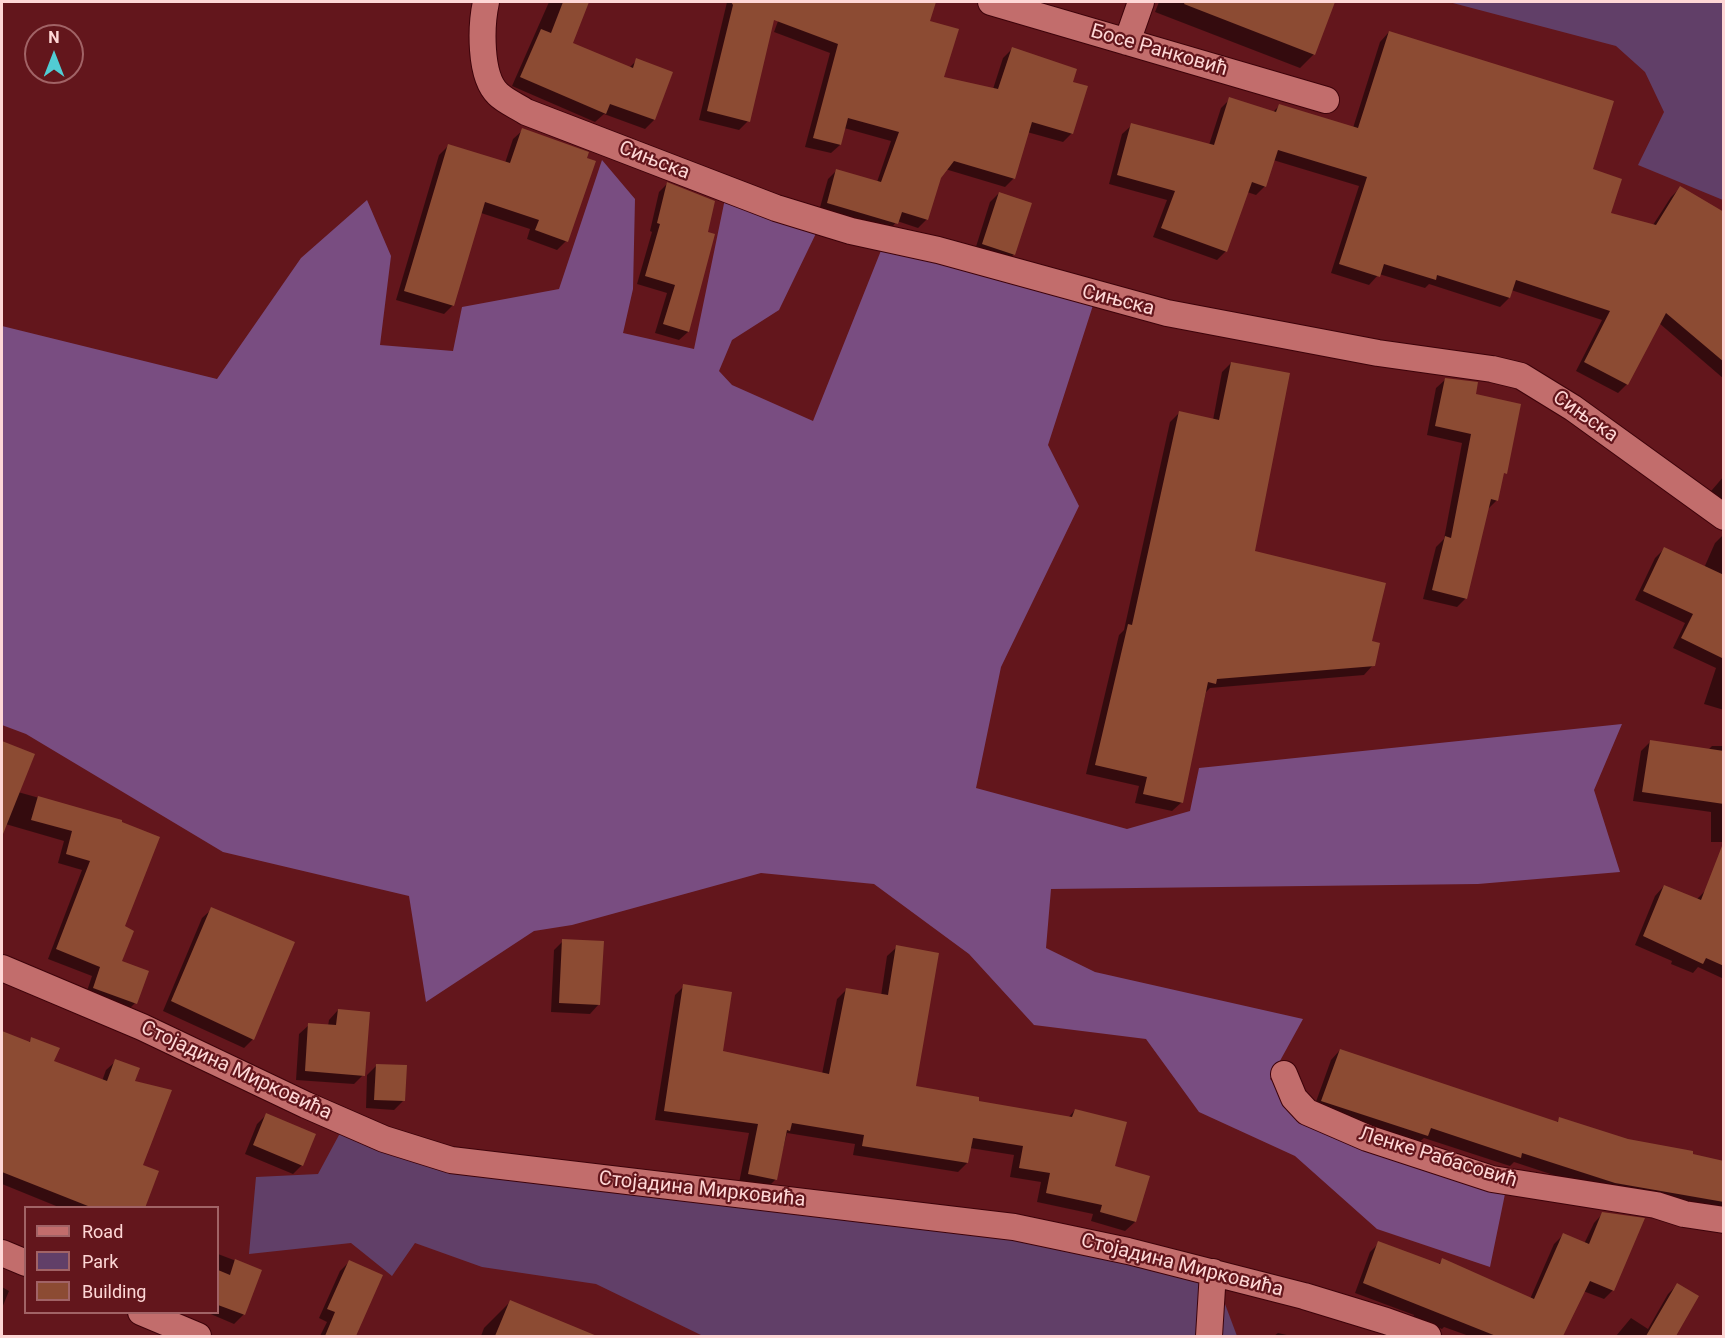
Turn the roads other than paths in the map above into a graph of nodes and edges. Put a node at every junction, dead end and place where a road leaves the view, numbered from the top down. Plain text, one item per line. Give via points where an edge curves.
1 (486, 2) edge
2 (992, 2) edge
3 (1141, 2) edge
4 (1127, 42) junction
5 (1326, 100) dead end
6 (1724, 517) edge
7 (2, 968) edge
8 (1284, 1074) dead end
9 (1724, 1220) edge
10 (2, 1253) edge
11 (24, 1262) edge
12 (1213, 1272) junction
13 (146, 1314) edge
14 (198, 1336) edge
15 (1209, 1336) edge
16 (1428, 1336) edge

1 - 6 street, Сињска via 482,52 490,82 497,94 537,116 776,208 851,231 938,250 1167,313 1521,376 1573,408
2 - 4 street, Босе Ранковић
3 - 4 street
4 - 5 street, Босе Ранковић
7 - 12 street, Стојадина Мирковића via 142,1027 306,1106 384,1139 451,1160 1014,1227
8 - 9 street, Ленке Рабасовић via 1294,1098 1306,1112 1420,1157 1492,1179
10 - 11 street
12 - 15 street
12 - 16 street, Стојадина Мирковића
13 - 14 street

